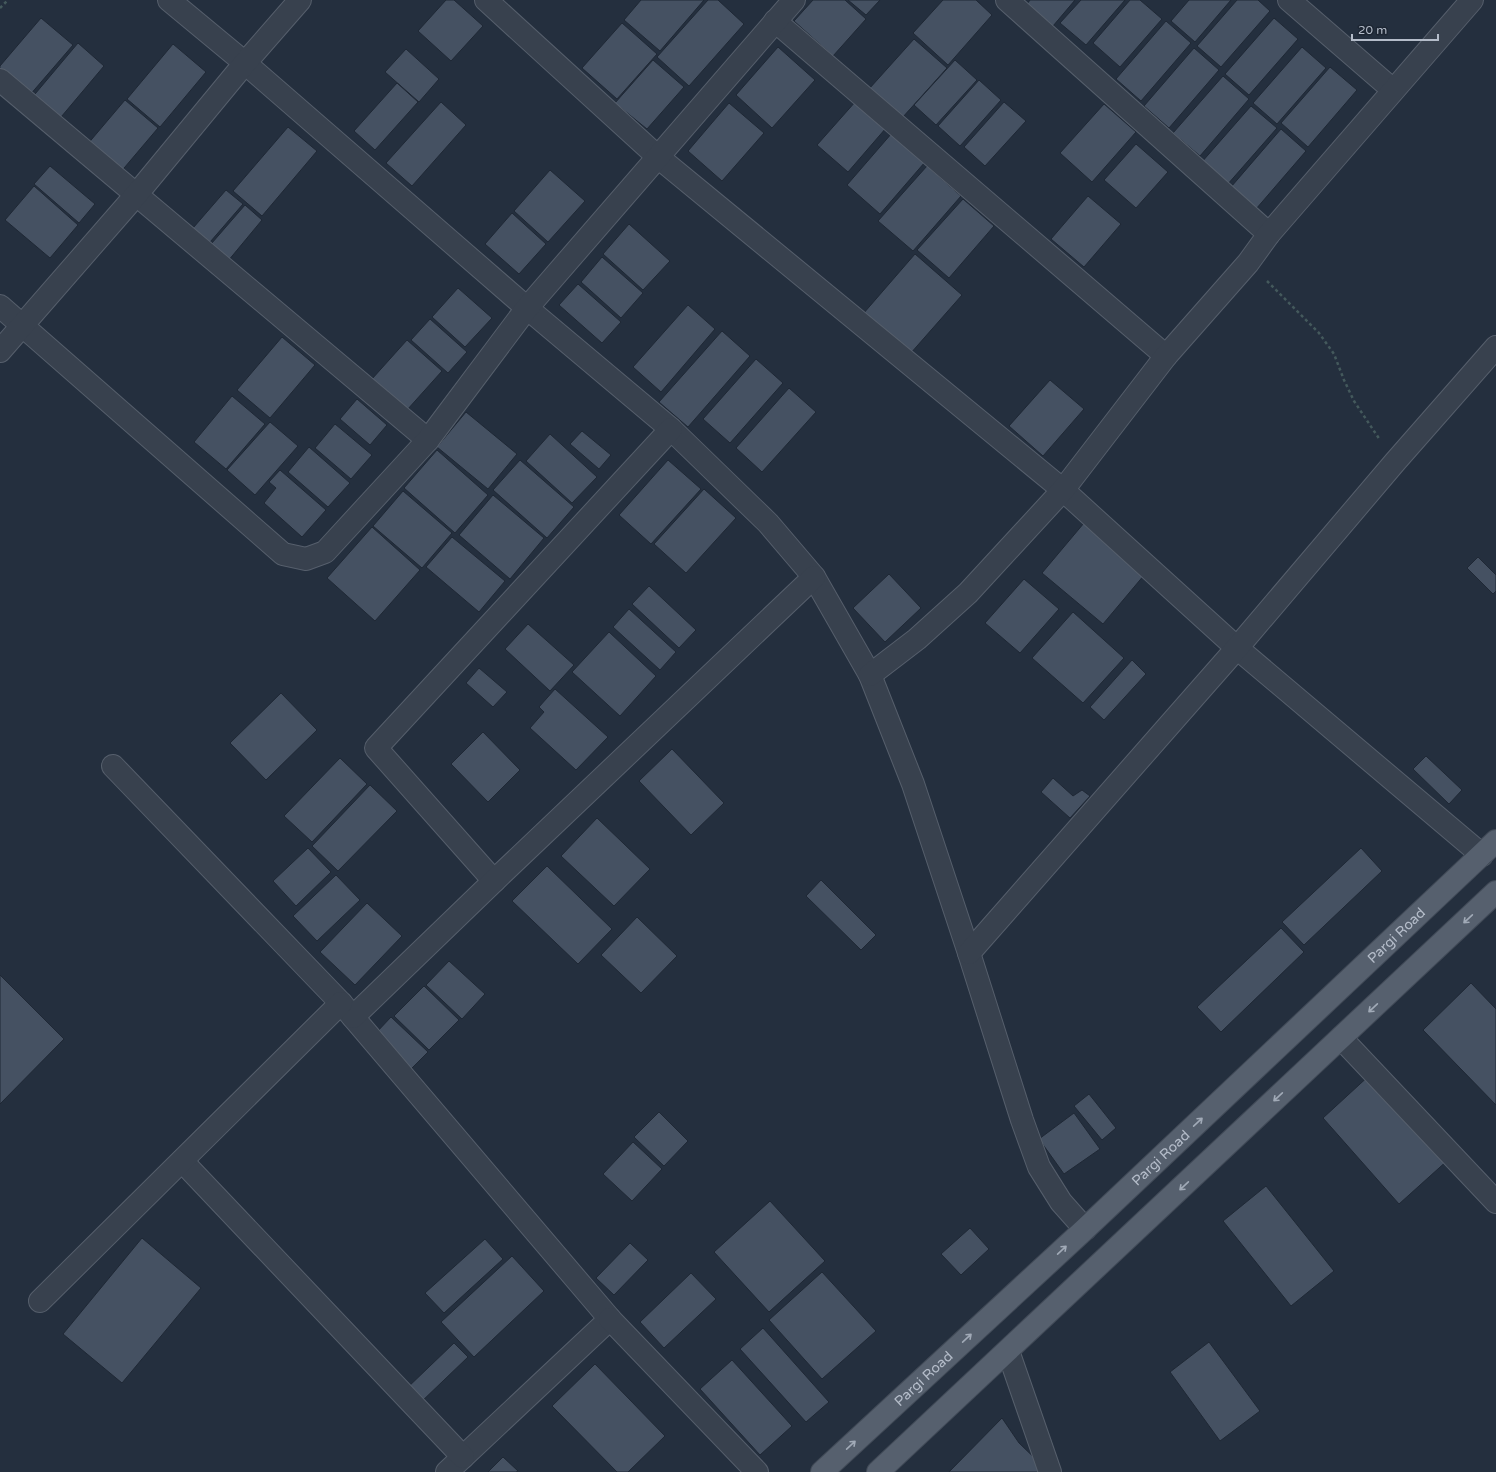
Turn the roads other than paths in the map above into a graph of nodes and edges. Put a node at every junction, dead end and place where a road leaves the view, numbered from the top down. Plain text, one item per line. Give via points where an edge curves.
1 (169, 0) edge
2 (300, 0) edge
3 (486, 0) edge
4 (794, 0) edge
5 (1007, 0) edge
6 (1289, 0) edge
7 (1472, 0) edge
8 (776, 21) junction
9 (245, 63) junction
10 (0, 80) edge
11 (1393, 90) junction
12 (658, 157) junction
13 (136, 195) junction
14 (1269, 234) junction
15 (0, 306) edge
16 (527, 308) junction
17 (22, 326) junction
18 (1496, 347) edge
19 (0, 351) edge
20 (1166, 356) junction
21 (671, 429) junction
22 (428, 440) junction
23 (1063, 490) junction
24 (814, 577) junction
25 (1237, 648) junction
26 (870, 675) junction
27 (113, 766) dead end
28 (1489, 848) edge
29 (494, 881) junction
30 (1496, 892) edge
31 (969, 952) junction
32 (347, 1010) junction
33 (1341, 1038) junction
34 (182, 1161) junction
35 (1496, 1202) edge
36 (1085, 1229) junction
37 (40, 1301) dead end
38 (610, 1319) junction
39 (1008, 1351) junction
40 (455, 1465) edge
41 (757, 1472) edge
42 (822, 1472) edge
43 (878, 1472) edge
44 (1050, 1472) edge

1 - 9 street
2 - 9 street
3 - 12 street
4 - 8 street
5 - 14 street
6 - 11 street
7 - 11 street
8 - 12 street
8 - 20 street
9 - 13 street
9 - 16 street
10 - 13 street
11 - 14 street
12 - 16 street
12 - 23 street
13 - 17 street
13 - 22 street
14 - 20 street via 1248,263
15 - 17 street
16 - 21 street
16 - 22 street
17 - 19 street
17 - 22 street via 283,554 306,559 325,552
18 - 25 street
20 - 23 street
21 - 24 street via 768,523
21 - 29 street via 376,748
23 - 25 street
23 - 26 street via 968,593 917,639
24 - 26 street
24 - 29 street
25 - 28 street
25 - 31 street
26 - 31 street via 913,784
27 - 32 street
36 -> 28 main road, Pargi Road
29 - 32 street
30 -> 33 main road
31 - 36 street via 1039,1167 1061,1202
32 - 34 street
32 - 38 street
33 - 35 street
33 -> 39 main road
34 - 37 street
34 - 40 street
42 -> 36 main road, Pargi Road
38 - 40 street
38 - 41 street
39 - 43 main road
39 - 44 street

